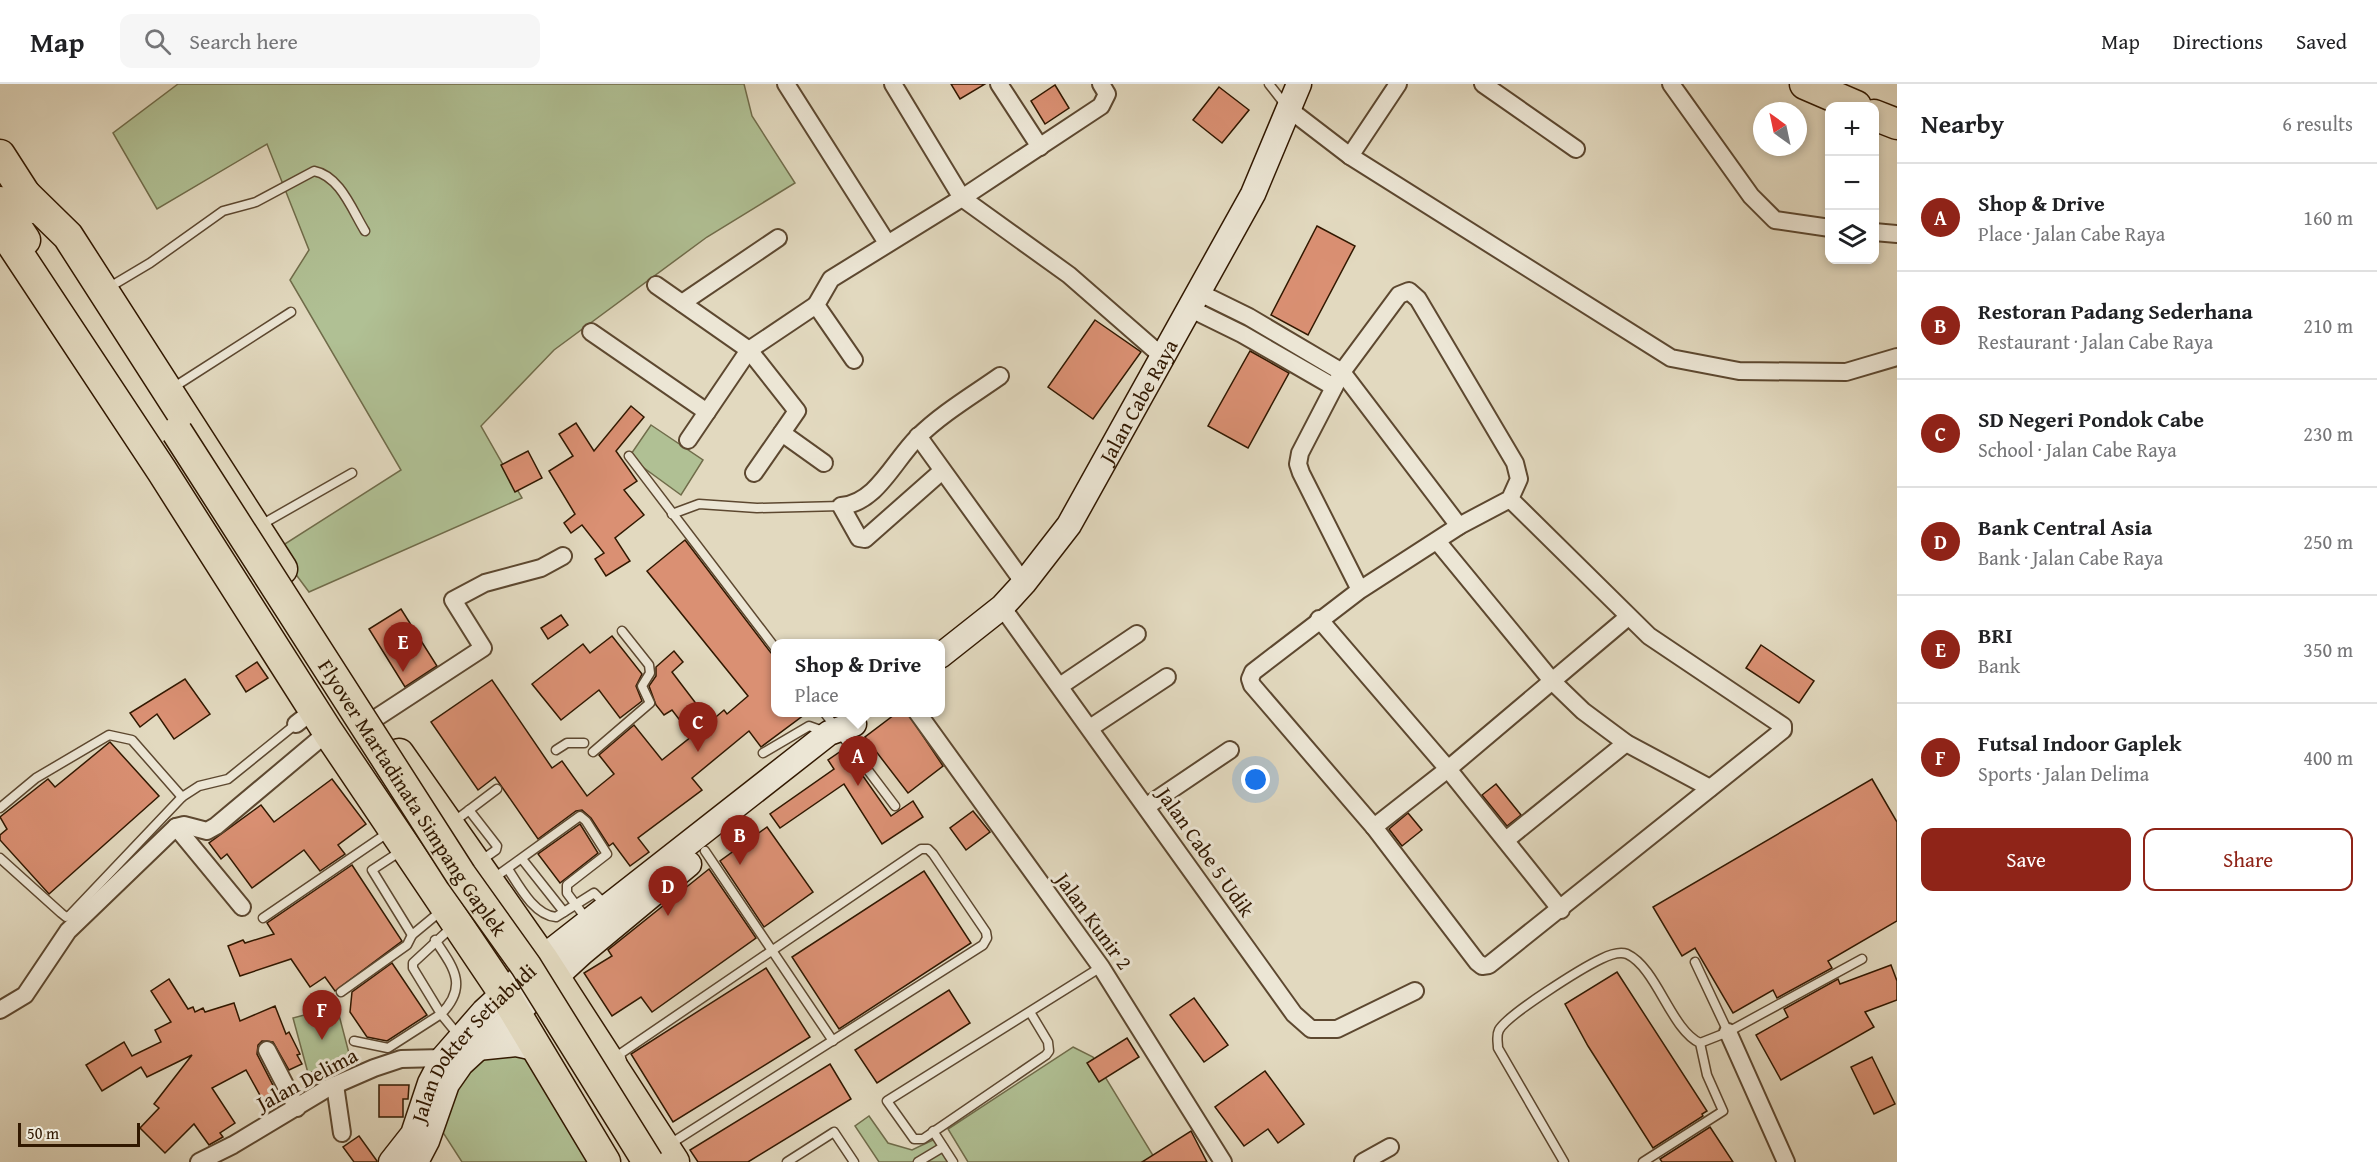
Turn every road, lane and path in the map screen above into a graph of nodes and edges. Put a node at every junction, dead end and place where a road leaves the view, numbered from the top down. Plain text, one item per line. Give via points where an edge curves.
1 (786, 84) edge
2 (893, 84) edge
3 (999, 84) edge
4 (1101, 84) edge
5 (1269, 84) edge
6 (1299, 84) edge
7 (1310, 84) edge
8 (1398, 84) edge
9 (1483, 84) edge
10 (1671, 84) edge
11 (1805, 84) edge
12 (1847, 102) edge
13 (1290, 110) junction
14 (1879, 117) edge
15 (1897, 124) edge
16 (1040, 147) junction
17 (1576, 149) dead end
18 (0, 155) edge
19 (1350, 156) junction
20 (962, 198) junction
21 (5, 217) edge
22 (1825, 227) edge
23 (365, 231) dead end
24 (1879, 232) edge
25 (1897, 234) edge
26 (778, 238) dead end
27 (887, 243) junction
28 (656, 285) dead end
29 (105, 290) junction
30 (1193, 300) junction
31 (682, 303) junction
32 (816, 305) junction
33 (291, 312) dead end
34 (591, 332) dead end
35 (749, 350) junction
36 (1163, 357) junction
37 (1897, 357) edge
38 (854, 360) dead end
39 (1000, 376) dead end
40 (1338, 379) junction
41 (168, 391) junction
42 (706, 412) junction
43 (782, 433) junction
44 (918, 436) junction
45 (168, 437) junction
46 (688, 440) dead end
47 (629, 456) dead end
48 (824, 463) dead end
49 (942, 471) junction
50 (352, 473) dead end
51 (754, 473) dead end
52 (1510, 499) junction
53 (841, 506) junction
54 (672, 514) junction
55 (1459, 526) junction
56 (256, 528) junction
57 (1437, 541) junction
58 (564, 556) dead end
59 (1024, 583) junction
60 (1360, 590) junction
61 (1002, 607) junction
62 (1628, 617) junction
63 (1319, 619) junction
64 (622, 631) dead end
65 (1137, 634) dead end
66 (771, 643) edge
67 (945, 652) edge
68 (1167, 677) dead end
69 (1553, 682) junction
70 (1060, 686) junction
71 (921, 717) edge
72 (376, 718) junction
73 (313, 722) junction
74 (842, 725) edge
75 (1090, 728) junction
76 (584, 743) dead end
77 (1626, 743) junction
78 (556, 750) dead end
79 (1230, 750) dead end
80 (593, 752) dead end
81 (763, 753) dead end
82 (1448, 769) junction
83 (1710, 788) junction
84 (497, 789) dead end
85 (182, 797) junction
86 (895, 806) dead end
87 (1147, 806) junction
88 (0, 808) edge
89 (459, 817) junction
90 (176, 827) junction
91 (1374, 827) junction
92 (400, 838) junction
93 (1506, 840) junction
94 (705, 851) junction
95 (675, 855) junction
96 (0, 858) edge
97 (522, 859) junction
98 (491, 872) junction
99 (242, 907) dead end
100 (1561, 910) junction
101 (564, 912) junction
102 (582, 913) junction
103 (263, 918) dead end
104 (516, 922) junction
105 (446, 923) junction
106 (412, 935) junction
107 (407, 945) junction
108 (474, 949) junction
109 (773, 951) junction
110 (414, 959) junction
111 (1862, 959) dead end
112 (1695, 962) dead end
113 (1101, 967) junction
114 (549, 969) junction
115 (1415, 991) dead end
116 (341, 992) dead end
117 (510, 1003) junction
118 (0, 1010) edge
119 (1030, 1012) junction
120 (441, 1014) junction
121 (585, 1023) junction
122 (1728, 1032) junction
123 (354, 1041) dead end
124 (833, 1041) junction
125 (468, 1042) junction
126 (1700, 1043) junction
127 (539, 1049) junction
128 (267, 1050) dead end
129 (443, 1058) junction
130 (626, 1067) dead end
131 (335, 1085) junction
132 (297, 1108) junction
133 (933, 1131) junction
134 (342, 1133) dead end
135 (943, 1147) junction
136 (1390, 1147) dead end
137 (666, 1149) edge
138 (199, 1162) edge
139 (391, 1162) edge
140 (416, 1162) edge
141 (605, 1162) edge
142 (628, 1162) edge
143 (787, 1162) edge
144 (854, 1162) edge
145 (918, 1162) edge
146 (953, 1162) edge
147 (1223, 1162) edge
148 (1363, 1162) edge
149 (1564, 1162) edge
150 (1643, 1162) edge
151 (1786, 1162) edge

1 - 27 street
2 - 20 street
3 - 16 street
4 - 16 street via 1107,94 1104,102
5 - 13 lane
6 - 13 main road, Jalan Cabe Raya
7 - 13 main road, Jalan Cabe Raya
8 - 19 street
9 - 17 street
10 - 22 street via 1751,196 1775,220
11 - 12 highway
13 - 19 street
13 - 30 main road, Jalan Cabe Raya via 1253,194
14 - 15 highway
16 - 20 street
18 - 21 highway
19 - 37 street via 1671,358 1739,371 1846,372
20 - 27 street
20 - 36 street via 1069,275
21 - 29 highway via 69,236
21 - 45 highway
21 - 73 highway
23 - 29 lane via 334,182 314,171 256,202 223,211
24 - 25 street
26 - 31 street
27 - 32 street via 831,279
28 - 31 street
29 - 41 highway
30 - 36 main road, Jalan Cabe Raya
30 - 40 street via 1249,317
31 - 35 street
32 - 35 street
32 - 38 street
33 - 41 lane
34 - 42 street
35 - 42 street
35 - 43 street via 796,411
36 - 59 main road, Jalan Cabe Raya via 1069,525
39 - 44 street
40 - 52 street via 1399,294 1409,291 1418,299 1515,463 1519,479
40 - 55 street
40 - 60 street via 1299,453 1298,464
41 - 56 highway
42 - 46 street
43 - 48 street
43 - 51 street
44 - 49 street
44 - 53 street via 868,495 852,505
45 - 137 highway, Flyover Martadinata Simpang Gaplek, bridge via 461,874
45 - 142 highway, Flyover Martadinata Simpang Gaplek via 406,822 514,977
47 - 54 lane
49 - 53 street via 865,539 859,538
49 - 59 street
50 - 56 lane
52 - 55 street
52 - 62 street
53 - 54 lane via 757,508 699,504
54 - 66 lane
55 - 57 street
56 - 72 highway
57 - 60 street
57 - 69 street
58 - 72 street via 541,568 485,583 453,600 483,648
59 - 61 main road, Jalan Cabe Raya
60 - 63 street
61 - 67 main road, Jalan Cabe Raya
61 - 70 street, Jalan Cabe 5 Udik
62 - 69 street
62 - 83 street via 1674,654 1783,726 1781,734
63 - 82 street
63 - 91 street via 1252,672 1250,679
64 - 80 lane via 649,665 650,673 642,686 650,703
65 - 70 street
68 - 75 street
69 - 77 street via 1582,711
69 - 82 street
70 - 75 street, Jalan Cabe 5 Udik
71 - 113 street, Jalan Kunir 2
72 - 89 highway
73 - 85 lane via 228,779 199,786
73 - 90 street via 216,826 207,831 184,825
73 - 92 highway
74 - 81 lane via 809,726
74 - 86 lane
74 - 94 main road
74 - 95 main road
75 - 87 street, Jalan Cabe 5 Udik
76 - 78 lane via 567,743
77 - 83 street
77 - 93 street
79 - 87 street
82 - 91 street
82 - 93 street
83 - 100 street
84 - 89 lane
85 - 88 lane via 132,740 109,735 36,778
85 - 96 lane via 66,917
87 - 115 street, Jalan Cabe 5 Udik via 1294,1014 1311,1029 1336,1029
89 - 98 highway
90 - 99 street
90 - 118 street via 68,932 26,995
91 - 100 street via 1482,966 1489,965
92 - 103 lane
92 - 105 highway
92 - 106 lane via 372,870
93 - 100 street
94 - 95 main road
94 - 109 lane
95 - 102 main road via 608,908
95 - 114 main road
97 - 98 lane
97 - 101 lane
97 - 102 lane via 575,818 580,816 586,821 607,854 567,885 567,893
98 - 101 lane via 541,913 556,917
98 - 104 highway
101 - 102 lane
102 - 114 main road
104 - 108 highway via 510,938 500,945
104 - 114 highway
105 - 106 lane
105 - 108 highway
105 - 110 lane
105 - 120 lane via 458,987
106 - 107 lane
107 - 110 lane
107 - 116 lane
108 - 117 highway
109 - 124 lane
109 - 124 lane via 921,849 933,854 986,932 983,945
109 - 130 lane via 620,1054
110 - 120 lane via 413,968
111 - 122 lane
112 - 122 lane
113 - 119 lane
113 - 147 street, Jalan Kunir 2
114 - 117 main road, Jalan Dokter Setiabudi
114 - 121 highway
117 - 125 main road, Jalan Dokter Setiabudi
117 - 127 highway
119 - 133 lane via 1048,1042 1048,1051
119 - 133 lane via 887,1101 914,1139 923,1139
120 - 123 lane via 388,1048
120 - 125 lane
121 - 127 highway via 567,1027
121 - 137 highway
122 - 126 lane
122 - 151 street
124 - 137 lane
125 - 127 main road
125 - 129 main road, Jalan Dokter Setiabudi
125 - 140 main road, Jalan Dokter Setiabudi
126 - 149 lane via 1689,1035 1642,967 1619,952 1601,959 1509,1019 1497,1036 1498,1048
126 - 150 lane via 1707,1075 1723,1111
127 - 141 highway
128 - 132 street
129 - 131 street, Jalan Delima via 392,1062
129 - 139 main road, Jalan Dokter Setiabudi via 413,1134
131 - 132 street, Jalan Delima
131 - 134 street
132 - 138 street, Jalan Delima
133 - 135 lane
135 - 145 lane
135 - 146 lane
136 - 148 street
143 - 144 lane via 834,1132

